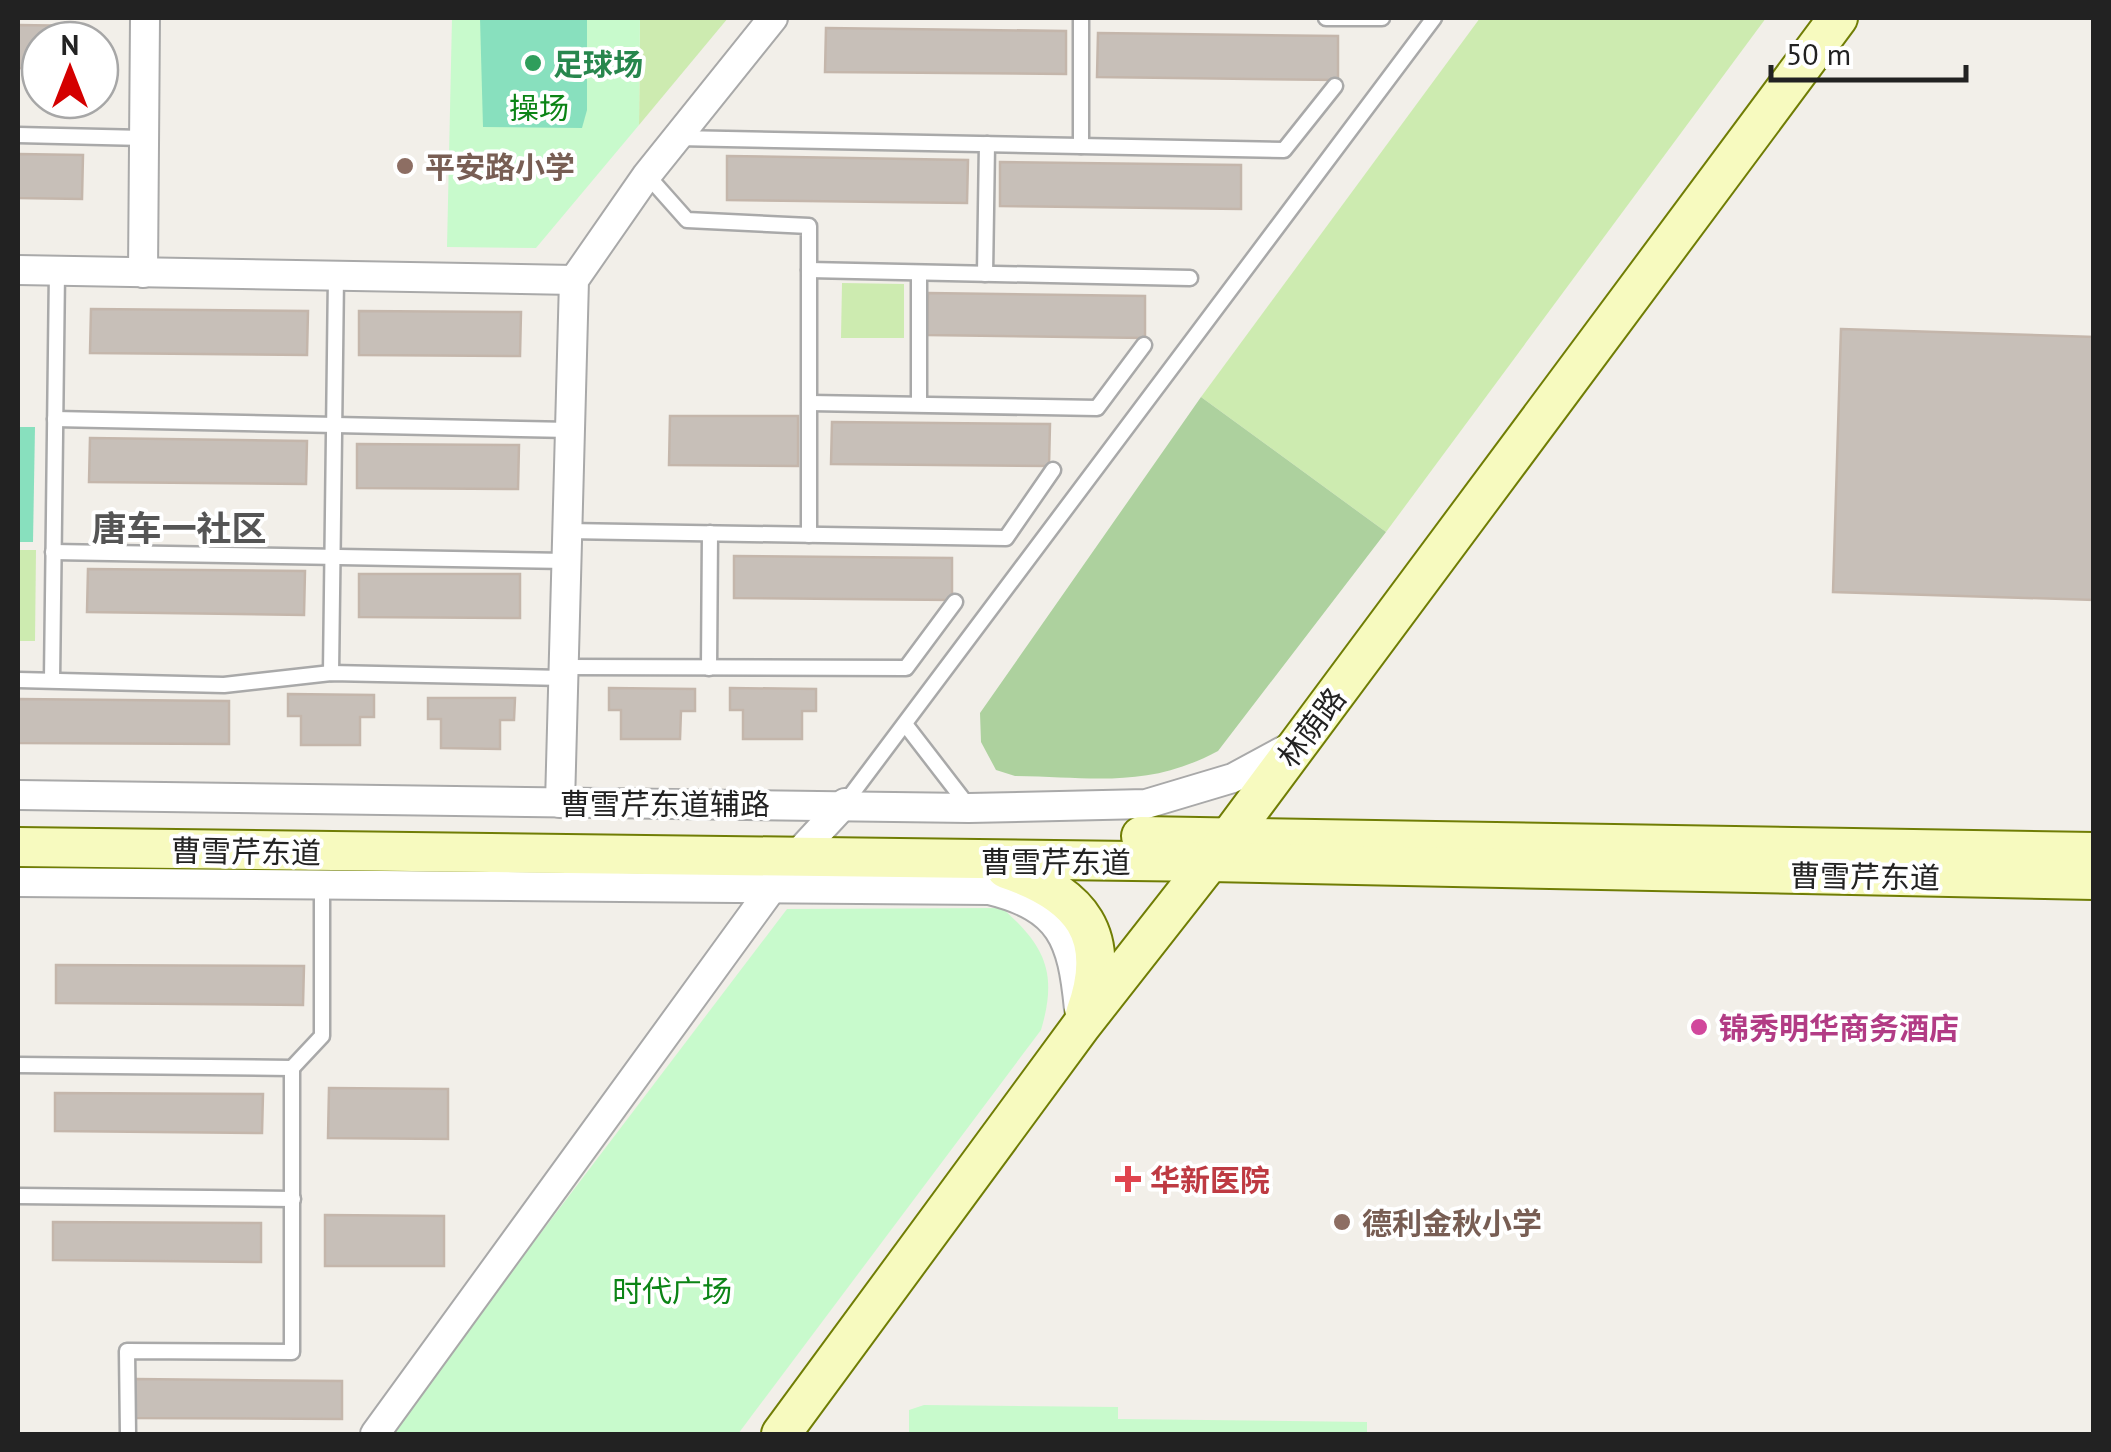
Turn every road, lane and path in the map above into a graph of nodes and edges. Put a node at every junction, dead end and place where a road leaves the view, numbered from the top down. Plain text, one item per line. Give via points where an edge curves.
1 (146, 18) edge
2 (773, 18) edge
3 (1080, 18) edge
4 (1326, 18) edge
5 (1382, 18) edge
6 (1434, 18) edge
7 (1838, 18) edge
8 (1335, 86) dead end
9 (18, 135) edge
10 (144, 138) junction
11 (676, 138) junction
12 (987, 144) junction
13 (1081, 146) junction
14 (647, 174) junction
15 (18, 270) edge
16 (809, 270) junction
17 (57, 271) junction
18 (143, 272) junction
19 (919, 272) junction
20 (985, 274) junction
21 (336, 276) junction
22 (1190, 278) dead end
23 (574, 280) junction
24 (1144, 345) dead end
25 (810, 402) junction
26 (919, 404) junction
27 (55, 419) junction
28 (334, 425) junction
29 (570, 430) junction
30 (1053, 470) dead end
31 (567, 531) junction
32 (710, 533) junction
33 (809, 535) junction
34 (53, 552) junction
35 (332, 556) junction
36 (566, 562) junction
37 (955, 602) dead end
38 (710, 668) junction
39 (563, 672) junction
40 (330, 673) junction
41 (18, 680) edge
42 (52, 680) junction
43 (905, 724) junction
44 (1300, 742) junction
45 (18, 795) edge
46 (560, 803) junction
47 (845, 803) junction
48 (970, 808) junction
49 (18, 827) edge
50 (18, 847) edge
51 (1220, 849) junction
52 (2094, 852) edge
53 (981, 860) junction
54 (792, 861) junction
55 (2094, 880) edge
56 (18, 882) edge
57 (322, 884) junction
58 (1080, 1026) junction
59 (18, 1065) edge
60 (292, 1068) junction
61 (18, 1196) edge
62 (293, 1199) junction
63 (128, 1434) edge
64 (376, 1434) edge
65 (781, 1434) edge

1 - 10 street
2 - 11 street
3 - 13 lane
4 - 5 lane
6 - 43 lane
7 - 44 main road, 林荫路
8 - 13 lane via 1284,150
9 - 10 lane
10 - 18 street
11 - 12 lane
11 - 14 street
12 - 13 lane
12 - 20 lane
14 - 16 lane via 687,220 809,226
14 - 23 street
15 - 17 street
16 - 19 lane
16 - 25 lane
17 - 18 street
17 - 27 lane
18 - 21 street
19 - 20 lane
19 - 26 lane
20 - 22 lane
21 - 23 street
21 - 28 lane
23 - 29 street
24 - 26 lane via 1097,408
25 - 26 lane
25 - 33 lane
27 - 28 lane
27 - 34 lane
28 - 29 lane
28 - 35 lane
29 - 31 street
30 - 33 lane via 1006,538
31 - 32 lane
31 - 36 street
32 - 33 lane
32 - 38 lane
34 - 35 lane
34 - 42 lane
35 - 36 lane
35 - 40 lane
36 - 39 street
37 - 38 lane via 906,668
38 - 39 lane
39 - 40 lane
39 - 46 street
40 - 42 lane via 224,685
41 - 42 lane
43 - 47 lane
43 - 48 lane
44 - 48 street, 曹雪芹东道辅路 via 1233,778 1146,804
44 - 51 main road, 林荫路
45 - 46 street, 曹雪芹东道辅路
46 - 47 street, 曹雪芹东道辅路
47 - 48 street, 曹雪芹东道辅路
47 - 54 street
49 - 54 main road, 曹雪芹东道
50 - 54 main road, 曹雪芹东道
51 - 52 main road, 曹雪芹东道
51 - 53 main road, 曹雪芹东道
51 - 54 main road, 曹雪芹东道
51 - 55 main road, 曹雪芹东道
51 - 58 main road, 林荫路
53 - 54 main road, 曹雪芹东道
53 - 58 main road via 1048,883 1091,926 1096,984
54 - 57 street
54 - 58 street via 989,890 1044,910 1064,934 1075,967
54 - 64 street
56 - 57 street
57 - 60 lane via 322,1036
58 - 65 main road, 林荫路
59 - 60 lane
60 - 62 lane
61 - 62 lane
62 - 63 lane via 292,1352 126,1352

